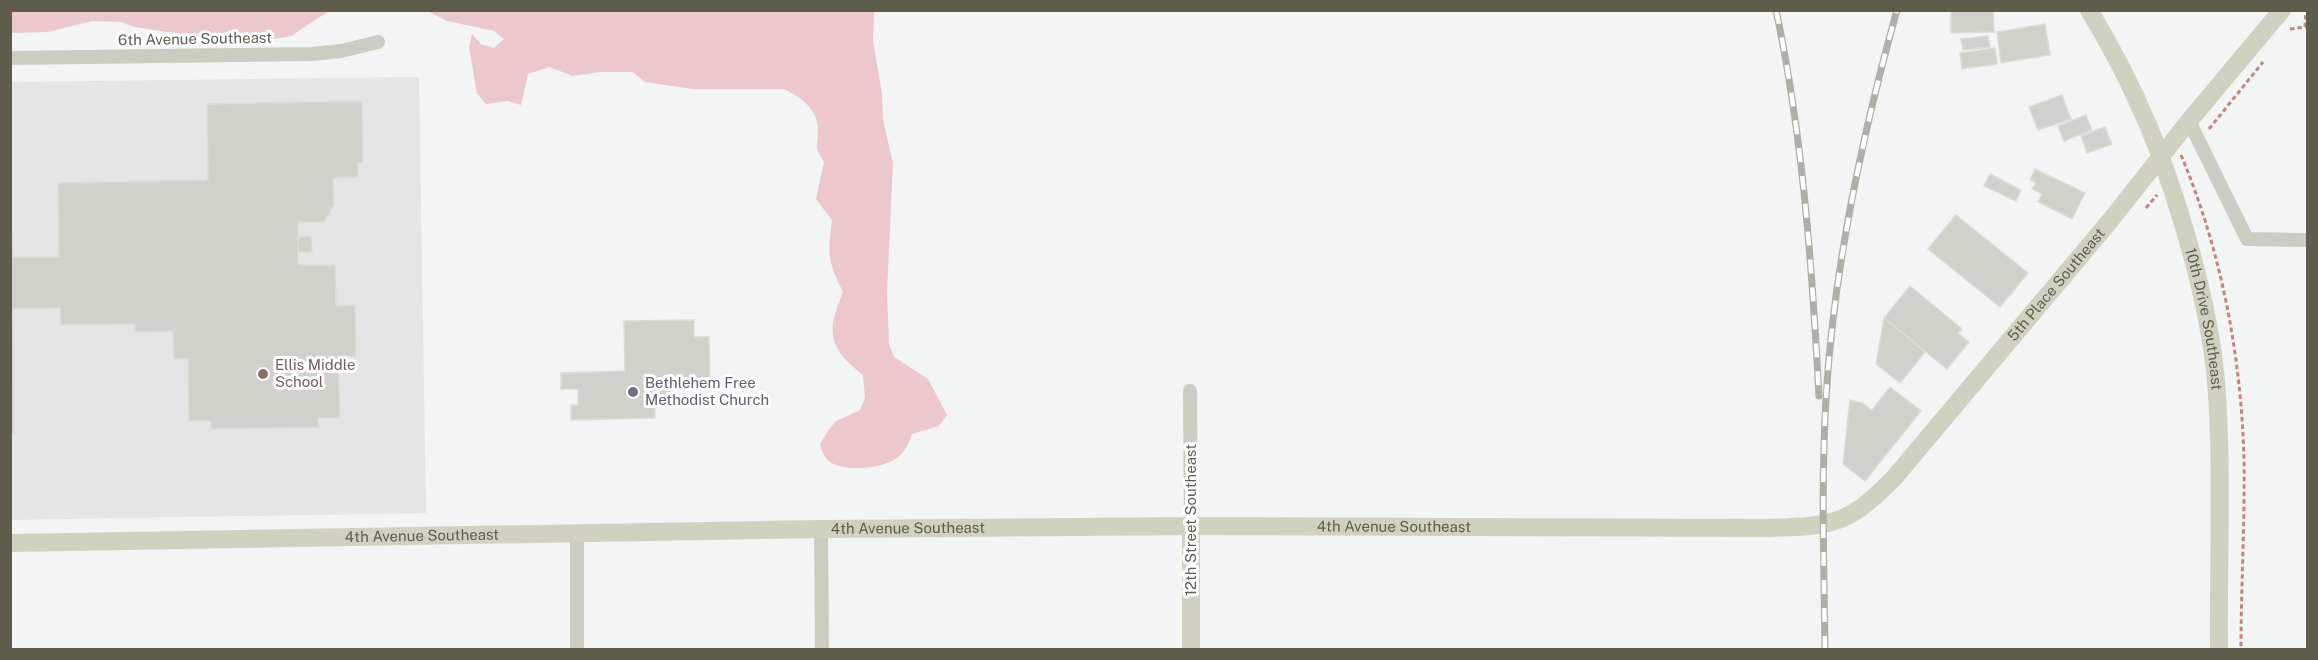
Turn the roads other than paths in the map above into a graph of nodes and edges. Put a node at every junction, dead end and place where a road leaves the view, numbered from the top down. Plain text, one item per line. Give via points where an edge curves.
1 (2089, 10) edge
2 (2282, 10) edge
3 (378, 42) dead end
4 (10, 58) edge
5 (2189, 120) junction
6 (2162, 156) junction
7 (2307, 240) edge
8 (1190, 391) dead end
9 (1191, 526) junction
10 (1808, 526) joint
11 (821, 529) junction
12 (577, 533) junction
13 (10, 543) edge
14 (577, 650) edge
15 (822, 650) edge
16 (1191, 650) edge
17 (2219, 650) edge

1 - 6 street, 10th Drive Southeast via 2130,82
2 - 5 street, 5th Place Southeast
3 - 4 street, 6th Avenue Southeast via 312,54
5 - 6 street, 5th Place Southeast
5 - 7 street via 2247,238
6 - 10 street, 5th Place Southeast via 1894,478 1867,505 1847,518
6 - 17 street, 10th Drive Southeast via 2197,273 2216,382
8 - 9 street, 12th Street Southeast
9 - 10 street, 4th Avenue Southeast
9 - 11 street, 4th Avenue Southeast
9 - 16 street, 12th Street Southeast
11 - 12 street, 4th Avenue Southeast
11 - 15 street
12 - 13 street, 4th Avenue Southeast
12 - 14 street

